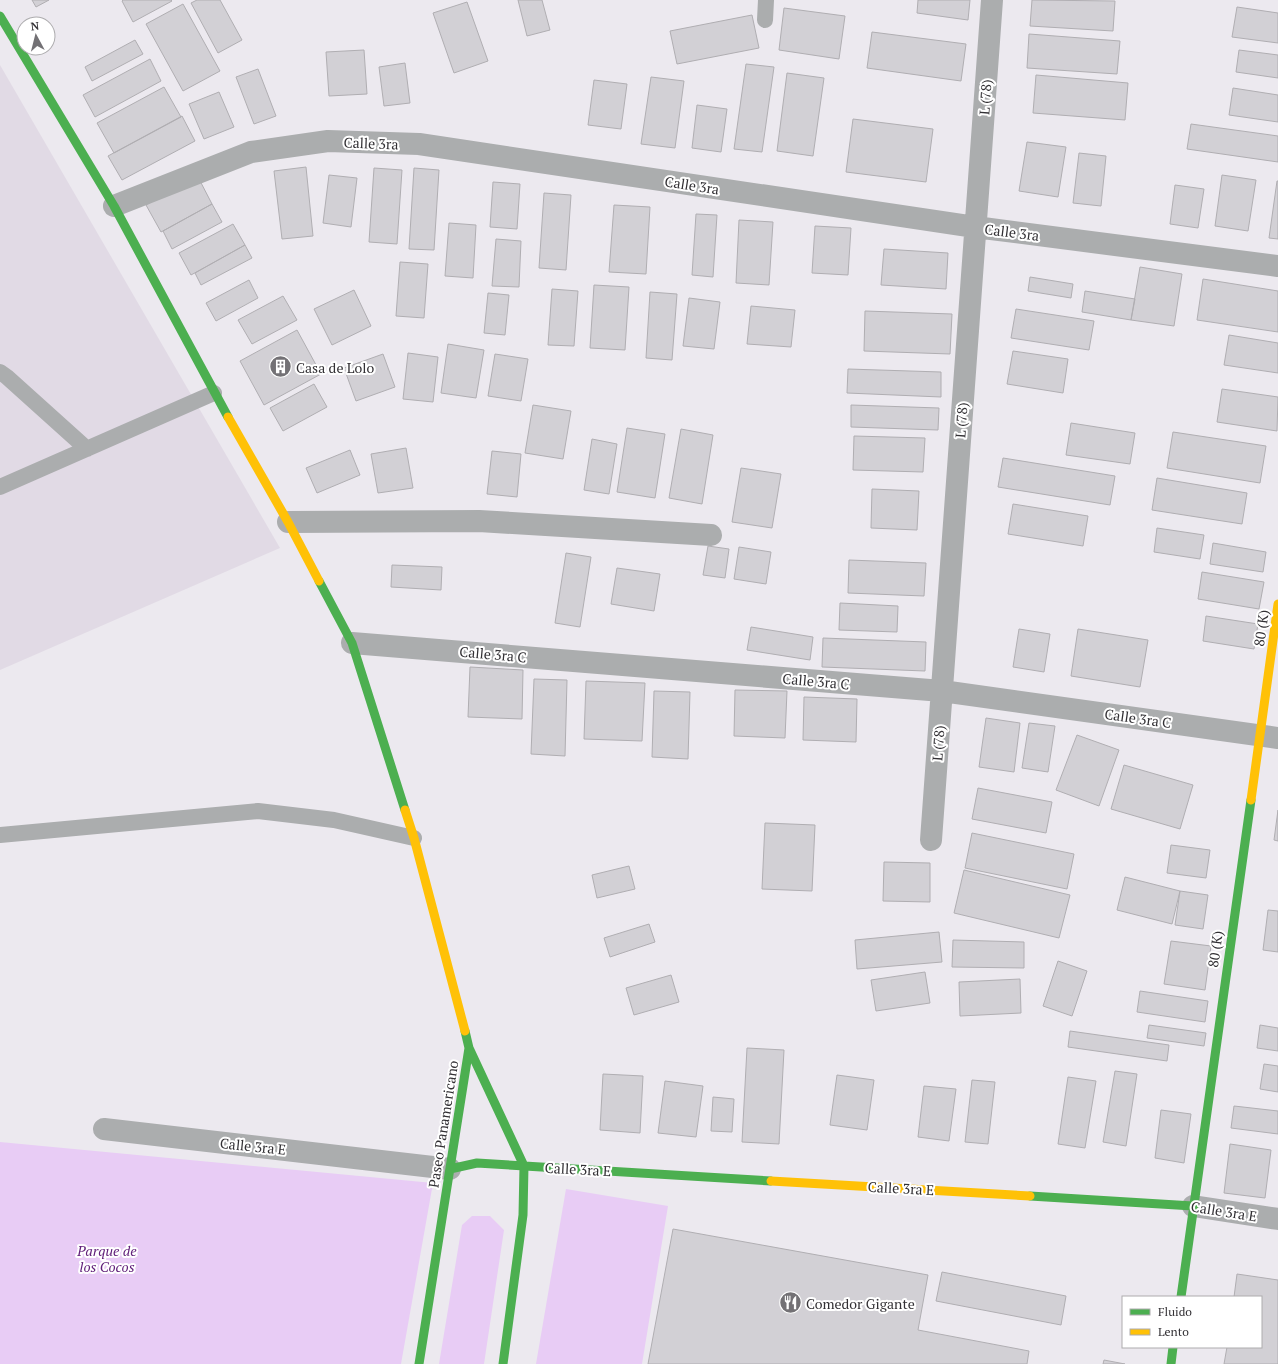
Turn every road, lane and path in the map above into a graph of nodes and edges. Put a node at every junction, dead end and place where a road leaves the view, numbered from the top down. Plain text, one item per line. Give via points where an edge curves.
1 (766, 0) edge
2 (992, 0) edge
3 (0, 16) edge
4 (765, 20) dead end
5 (114, 206) junction
6 (975, 227) junction
7 (1278, 266) edge
8 (0, 372) edge
9 (214, 393) junction
10 (87, 449) junction
11 (0, 487) edge
12 (288, 522) junction
13 (711, 535) dead end
14 (1278, 604) edge
15 (352, 643) junction
16 (942, 691) junction
17 (1269, 737) edge
18 (0, 835) edge
19 (414, 838) junction
20 (931, 840) dead end
21 (469, 1048) junction
22 (104, 1129) dead end
23 (524, 1166) junction
24 (450, 1169) junction
25 (1193, 1206) junction
26 (1278, 1219) edge
27 (1180, 1296) edge
28 (1174, 1348) edge
29 (419, 1364) edge
30 (503, 1364) edge
31 (1171, 1364) edge

1 - 4 lane
2 - 6 street, L (78)
3 - 5 street
5 - 6 street, Calle 3ra via 251,152 328,141 419,144
5 - 9 street
6 - 7 street, Calle 3ra
6 - 16 street, L (78)
8 - 10 lane
9 - 10 lane
9 - 12 street
10 - 11 lane
12 - 13 street via 478,521
12 - 15 street
14 - 17 street, 80 (K)
15 - 16 street, Calle 3ra C
15 - 19 street
16 - 17 street, Calle 3ra C
16 - 20 street, L (78)
17 - 25 street, 80 (K)
18 - 19 lane via 258,811 334,820
19 - 21 street
21 - 23 street, Paseo Panamericano
21 - 24 street, Paseo Panamericano
22 - 24 street, Calle 3ra E
23 - 24 street, Calle 3ra E via 477,1163
23 - 25 street, Calle 3ra E
23 - 30 street, Paseo Panamericano via 523,1215
24 - 29 street, Paseo Panamericano
25 - 26 street, Calle 3ra E
25 - 27 street, 80 (K)
28 - 31 street

